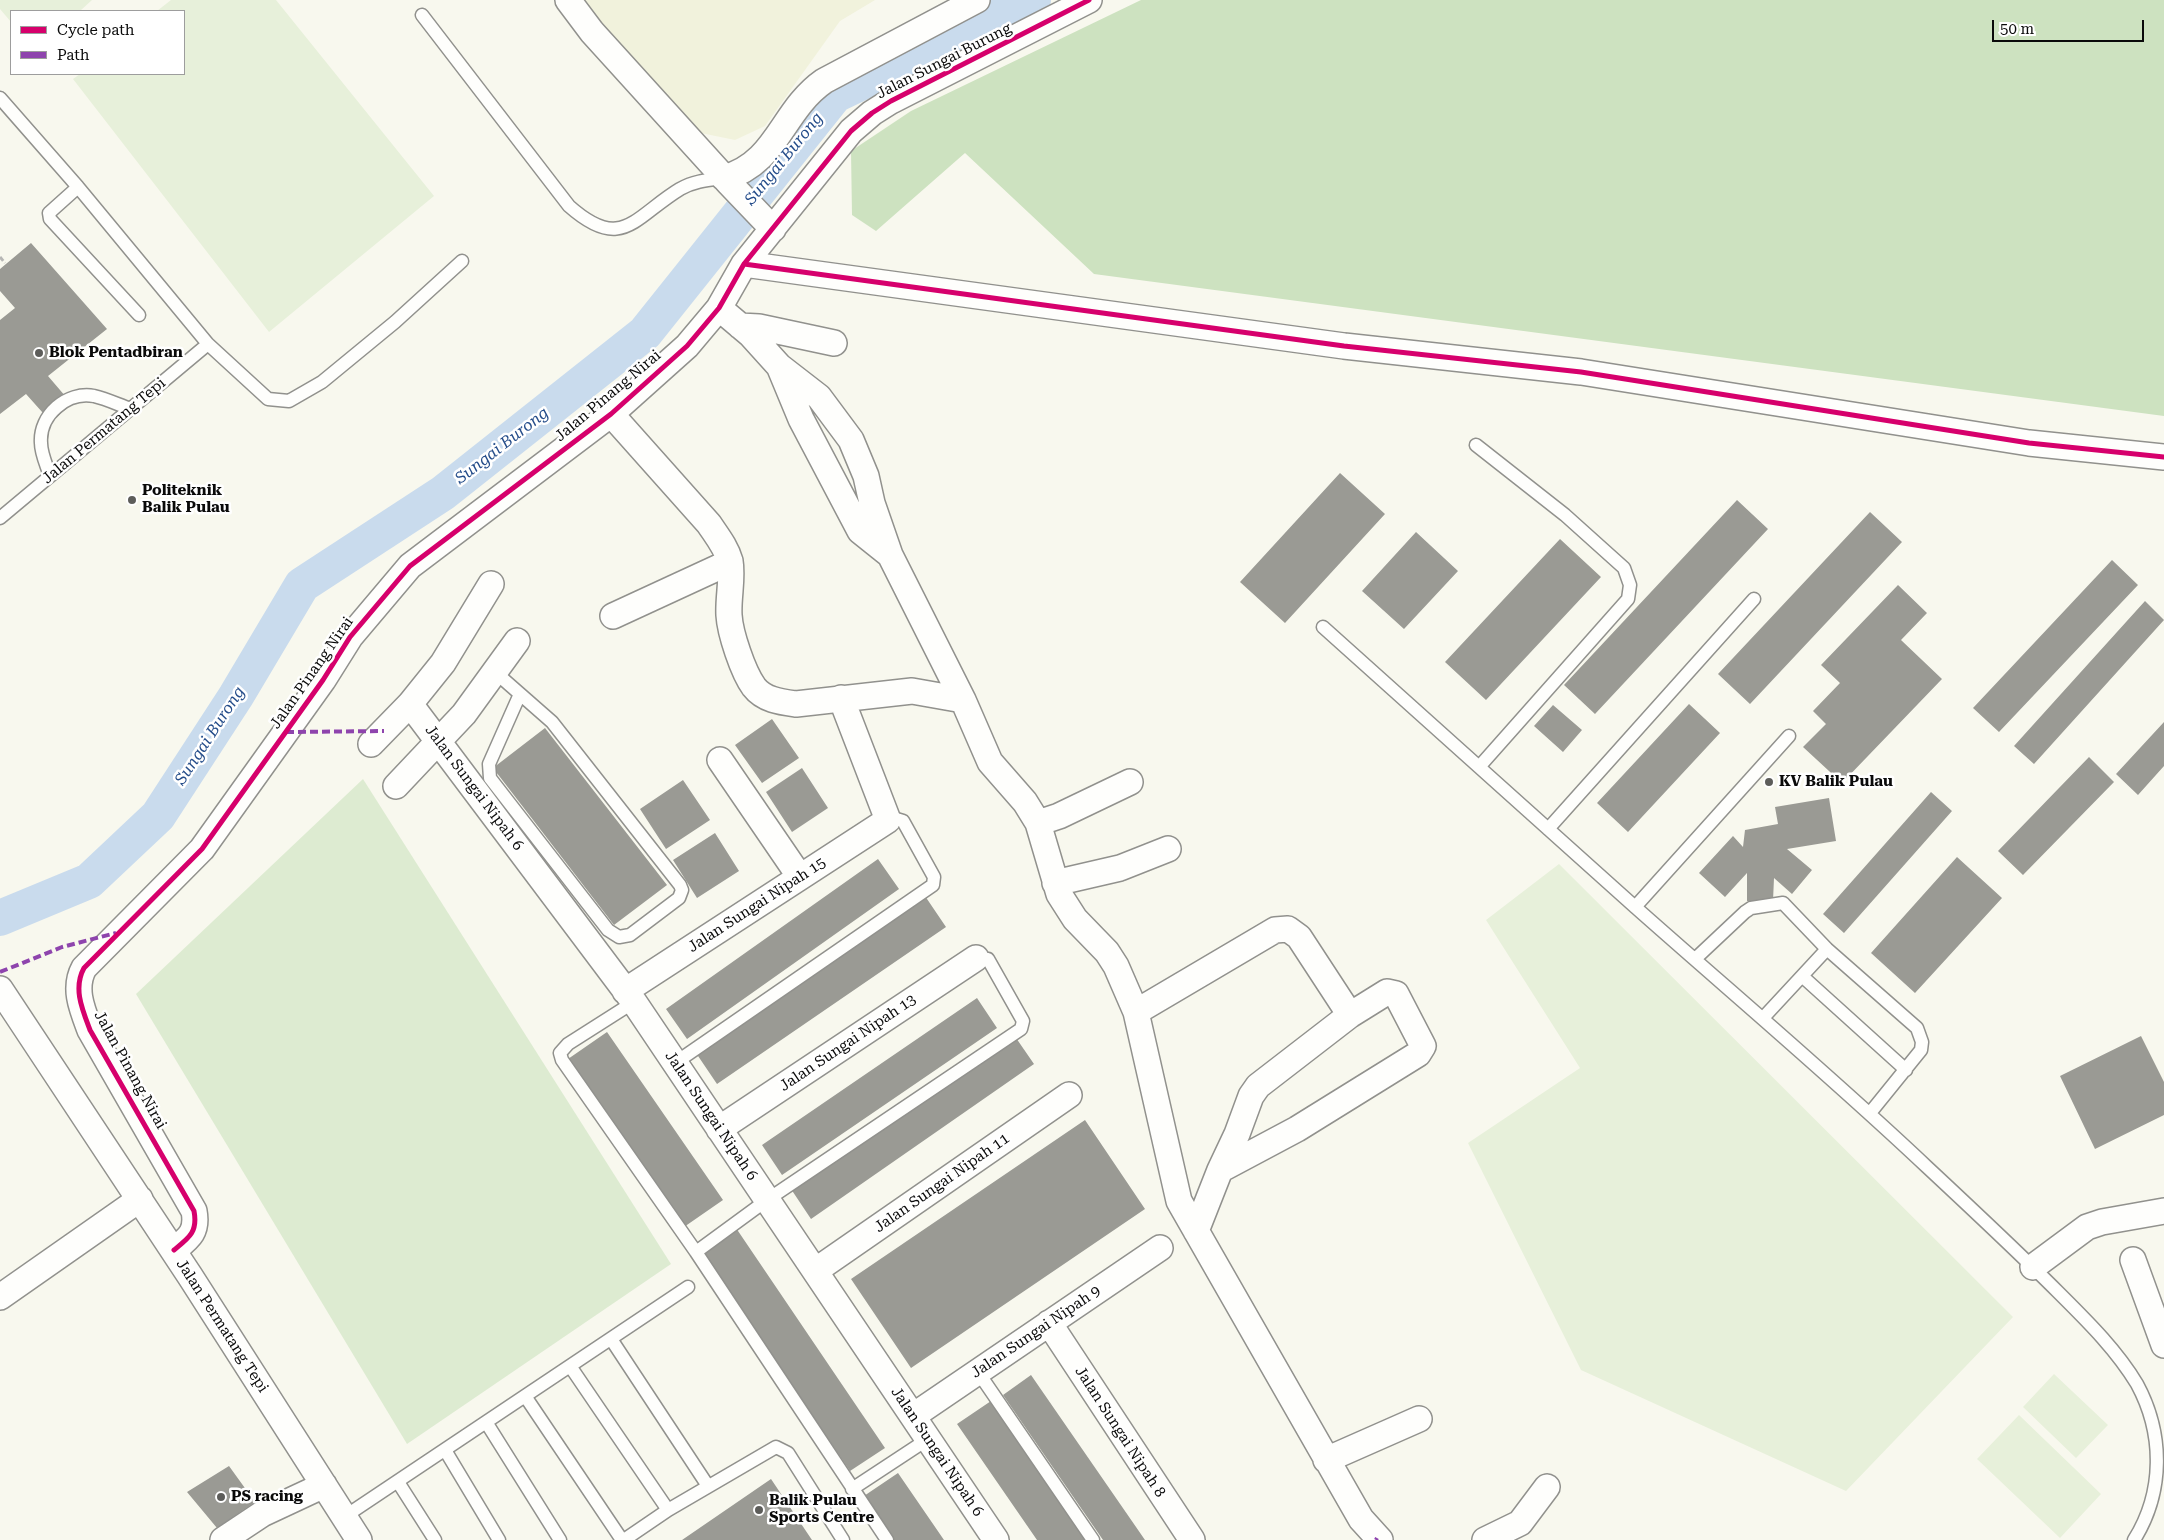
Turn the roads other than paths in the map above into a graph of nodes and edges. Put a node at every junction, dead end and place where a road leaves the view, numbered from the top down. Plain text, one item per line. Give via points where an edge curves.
1 (568, 0) edge
2 (977, 0) edge
3 (1088, 0) edge
4 (422, 15) dead end
5 (0, 98) edge
6 (726, 181) junction
7 (807, 186) joint
8 (78, 187) junction
9 (768, 224) junction
10 (462, 261) dead end
11 (744, 264) junction
12 (719, 308) junction
13 (139, 315) dead end
14 (740, 326) junction
15 (834, 343) dead end
16 (208, 344) junction
17 (779, 366) junction
18 (131, 409) junction
19 (611, 414) junction
20 (1476, 445) dead end
21 (2164, 457) edge
22 (50, 476) junction
23 (0, 518) edge
24 (890, 555) junction
25 (730, 562) junction
26 (491, 584) dead end
27 (1754, 599) dead end
28 (613, 616) dead end
29 (1324, 627) dead end
30 (517, 641) dead end
31 (496, 672) junction
32 (520, 694) junction
33 (841, 698) junction
34 (963, 700) junction
35 (410, 704) junction
36 (1789, 736) dead end
37 (438, 741) junction
38 (371, 744) dead end
39 (720, 760) dead end
40 (1479, 767) junction
41 (1130, 782) dead end
42 (396, 786) dead end
43 (888, 820) junction
44 (1038, 823) junction
45 (1548, 829) junction
46 (1168, 849) dead end
47 (800, 877) junction
48 (1055, 883) junction
49 (1635, 907) junction
50 (1827, 949) junction
51 (976, 958) joint
52 (1695, 959) junction
53 (1802, 976) junction
54 (0, 989) edge
55 (630, 996) junction
56 (1136, 1012) junction
57 (1350, 1015) junction
58 (1763, 1018) junction
59 (675, 1063) junction
60 (1906, 1070) junction
61 (1069, 1095) dead end
62 (1870, 1113) junction
63 (719, 1129) junction
64 (1220, 1170) junction
65 (140, 1199) junction
66 (767, 1200) junction
67 (2164, 1210) edge
68 (1196, 1231) junction
69 (1160, 1248) dead end
70 (174, 1250) junction
71 (696, 1252) junction
72 (2133, 1260) dead end
73 (2032, 1266) junction
74 (815, 1271) junction
75 (688, 1287) dead end
76 (0, 1297) edge
77 (1049, 1323) junction
78 (611, 1339) junction
79 (2164, 1345) edge
80 (570, 1366) junction
81 (978, 1372) junction
82 (525, 1396) junction
83 (913, 1416) junction
84 (1418, 1419) dead end
85 (486, 1422) junction
86 (928, 1439) junction
87 (445, 1450) junction
88 (1326, 1460) junction
89 (398, 1482) junction
90 (324, 1485) junction
91 (708, 1486) junction
92 (1547, 1487) dead end
93 (852, 1489) junction
94 (668, 1510) junction
95 (344, 1517) junction
96 (223, 1540) edge
97 (359, 1540) edge
98 (435, 1540) edge
99 (499, 1540) edge
100 (560, 1540) edge
101 (623, 1540) edge
102 (843, 1540) edge
103 (886, 1540) edge
104 (996, 1540) edge
105 (1093, 1540) edge
106 (1192, 1540) edge
107 (1380, 1540) edge
108 (1485, 1540) edge
109 (2134, 1540) edge

1 - 6 street via 592,32
2 - 6 street via 812,89 798,104 765,154
3 - 7 street, Jalan Sungai Burung via 872,113 835,150
4 - 6 lane via 568,206 586,221 612,229 627,226 696,182
5 - 8 lane
6 - 9 street
7 - 9 street, Jalan Pinang Nirai
8 - 13 lane via 50,213 50,220
8 - 16 lane
9 - 11 street, Jalan Pinang Nirai
10 - 16 lane via 322,382 289,401 268,399
11 - 12 street, Jalan Pinang Nirai
11 - 21 street via 1344,346 1581,372 2029,443
12 - 14 street
12 - 19 street, Jalan Pinang Nirai via 687,346
14 - 15 street
14 - 17 street
16 - 18 lane, Jalan Permatang Tepi
17 - 24 street via 801,419 860,531
17 - 24 street via 819,397 851,440 866,476
18 - 22 lane, Jalan Permatang Tepi
18 - 22 lane via 93,396 74,397 55,407 46,418 40,442
19 - 25 street via 709,524 723,544
19 - 70 street, Jalan Pinang Nirai via 410,566 350,637 323,680 202,848 84,968 78,980 90,1030 194,1211 195,1230
20 - 40 lane via 1565,515 1624,568 1630,586 1628,599
22 - 23 lane, Jalan Permatang Tepi
24 - 34 street
25 - 28 street
25 - 33 street via 729,616 734,638 755,688 780,702 796,704
26 - 35 street via 443,663
27 - 45 lane
29 - 40 lane
30 - 31 street
31 - 32 lane
31 - 37 street via 464,714
32 - 32 lane via 552,722 682,890 679,898 630,935 619,937 608,930 490,778 489,764
33 - 34 street via 912,691
33 - 43 street
34 - 44 street via 990,762 1025,802
35 - 37 street, Jalan Sungai Nipah 6
35 - 38 street
36 - 49 lane
37 - 42 street
37 - 55 street, Jalan Sungai Nipah 6
39 - 47 street
40 - 45 lane
41 - 44 street
43 - 47 street, Jalan Sungai Nipah 15
43 - 59 lane via 903,821 934,877 933,885
44 - 48 street
45 - 49 lane
46 - 48 street via 1120,868
47 - 55 street, Jalan Sungai Nipah 15
48 - 56 street via 1075,919 1116,966
49 - 52 lane
50 - 52 lane via 1783,903 1777,903 1745,912
50 - 53 lane
50 - 60 lane via 1917,1028 1921,1050
51 - 63 street, Jalan Sungai Nipah 13
51 - 66 lane via 988,958 1023,1021 1021,1029
52 - 58 lane
53 - 58 lane
53 - 60 lane
54 - 65 street, Jalan Permatang Tepi
55 - 59 street, Jalan Sungai Nipah 6
55 - 71 lane via 560,1053
56 - 57 street via 1275,930 1288,929 1298,937
56 - 68 street via 1179,1201
57 - 64 street via 1258,1086
57 - 64 street via 1392,991 1423,1046 1421,1051 1297,1129
58 - 62 lane
59 - 63 street, Jalan Sungai Nipah 6
60 - 62 lane
61 - 74 street, Jalan Sungai Nipah 11
62 - 73 lane
63 - 66 street, Jalan Sungai Nipah 6
64 - 68 street
65 - 70 street, Jalan Permatang Tepi
65 - 76 street
66 - 71 lane
66 - 74 street, Jalan Sungai Nipah 6
67 - 73 street via 2087,1227
68 - 88 street
69 - 77 street, Jalan Sungai Nipah 9
70 - 90 street, Jalan Permatang Tepi
71 - 93 lane
72 - 79 street
73 - 109 lane via 2098,1332 2137,1384 2155,1422 2162,1456 2159,1483 2145,1525
74 - 83 street, Jalan Sungai Nipah 6
75 - 78 lane
77 - 81 street, Jalan Sungai Nipah 9
77 - 106 street, Jalan Sungai Nipah 8
78 - 80 lane
78 - 91 lane
80 - 82 lane
80 - 94 lane
81 - 83 street, Jalan Sungai Nipah 9
81 - 105 lane
82 - 85 lane
82 - 101 lane
83 - 86 street, Jalan Sungai Nipah 6
84 - 88 street
85 - 87 lane
85 - 100 lane
86 - 93 lane
86 - 104 street, Jalan Sungai Nipah 6
87 - 89 lane
87 - 99 lane
88 - 107 street via 1361,1519
89 - 95 lane
89 - 98 lane
90 - 95 street, Jalan Permatang Tepi
90 - 96 street via 262,1514
91 - 94 lane
91 - 102 lane via 776,1447 781,1448 788,1453
92 - 108 street via 1520,1523
93 - 103 lane
94 - 101 lane
95 - 97 street, Jalan Permatang Tepi

